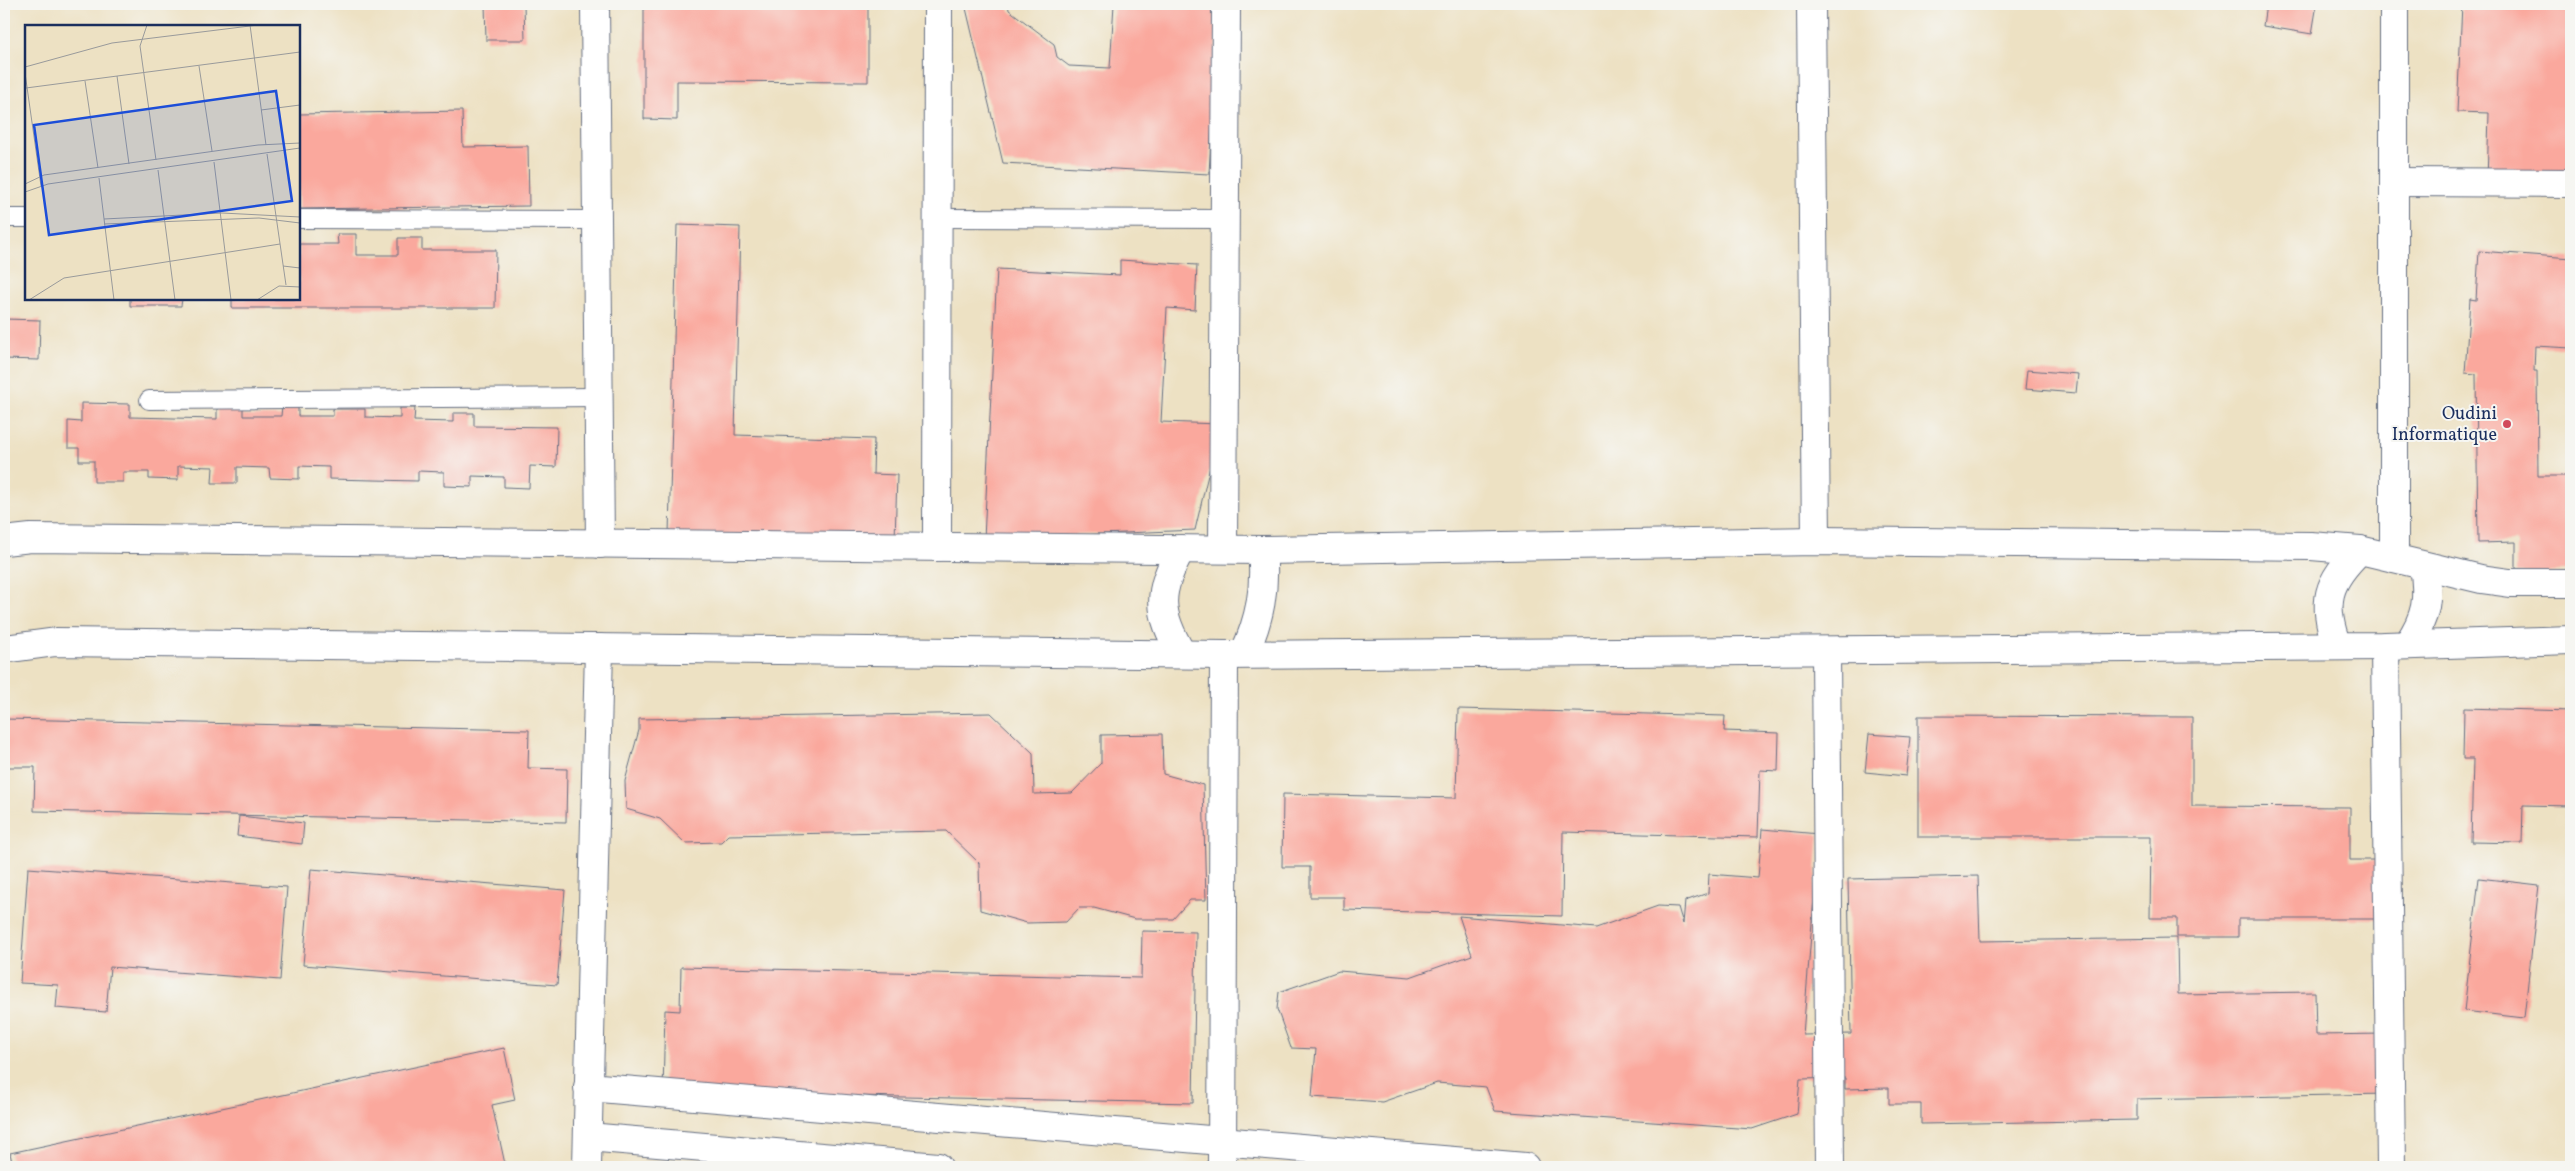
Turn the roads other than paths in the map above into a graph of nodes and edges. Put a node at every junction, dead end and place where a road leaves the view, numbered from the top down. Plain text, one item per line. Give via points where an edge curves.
1 (596, 4) edge
2 (938, 4) edge
3 (1226, 4) edge
4 (1811, 4) edge
5 (2394, 4) edge
6 (2394, 182) junction
7 (2571, 183) edge
8 (4, 218) edge
9 (25, 218) edge
10 (938, 218) junction
11 (300, 219) edge
12 (1225, 219) junction
13 (597, 220) junction
14 (599, 397) junction
15 (149, 400) dead end
16 (4, 541) edge
17 (1816, 541) junction
18 (600, 544) junction
19 (937, 548) junction
20 (1181, 549) junction
21 (1223, 549) junction
22 (1262, 550) junction
23 (2360, 550) junction
24 (2394, 558) junction
25 (2424, 566) junction
26 (2571, 583) edge
27 (2571, 640) edge
28 (2397, 645) junction
29 (2337, 646) junction
30 (599, 648) junction
31 (4, 649) edge
32 (1826, 652) junction
33 (1182, 654) junction
34 (1234, 654) junction
35 (588, 1087) junction
36 (588, 1137) junction
37 (1222, 1154) edge
38 (587, 1167) edge
39 (938, 1167) edge
40 (1525, 1167) edge
41 (1830, 1167) edge
42 (2391, 1167) edge

1 - 13 street
2 - 10 street
3 - 12 street
4 - 17 street
5 - 6 street
6 - 7 street
6 - 24 street
8 - 9 lane
10 - 12 lane
10 - 19 street
11 - 13 lane
12 - 21 street
13 - 14 street
14 - 15 lane
14 - 18 street
16 - 18 street via 31,538
17 - 22 street
17 - 23 street via 2311,546
18 - 19 street
19 - 20 street
20 - 21 street
20 - 33 street via 1167,574 1162,602 1168,630
21 - 22 street
22 - 34 street via 1265,577 1255,630
23 - 24 street
23 - 29 street via 2341,569 2330,593 2328,620
24 - 25 street
25 - 26 street via 2510,583
25 - 28 street via 2426,607 2420,627
27 - 28 street
28 - 29 street
28 - 42 street
29 - 32 street
30 - 31 street via 56,642
30 - 33 street
30 - 35 street
32 - 34 street
32 - 41 street
33 - 34 street
34 - 37 street
35 - 36 street
35 - 37 street
36 - 38 street
36 - 39 street
37 - 40 street

